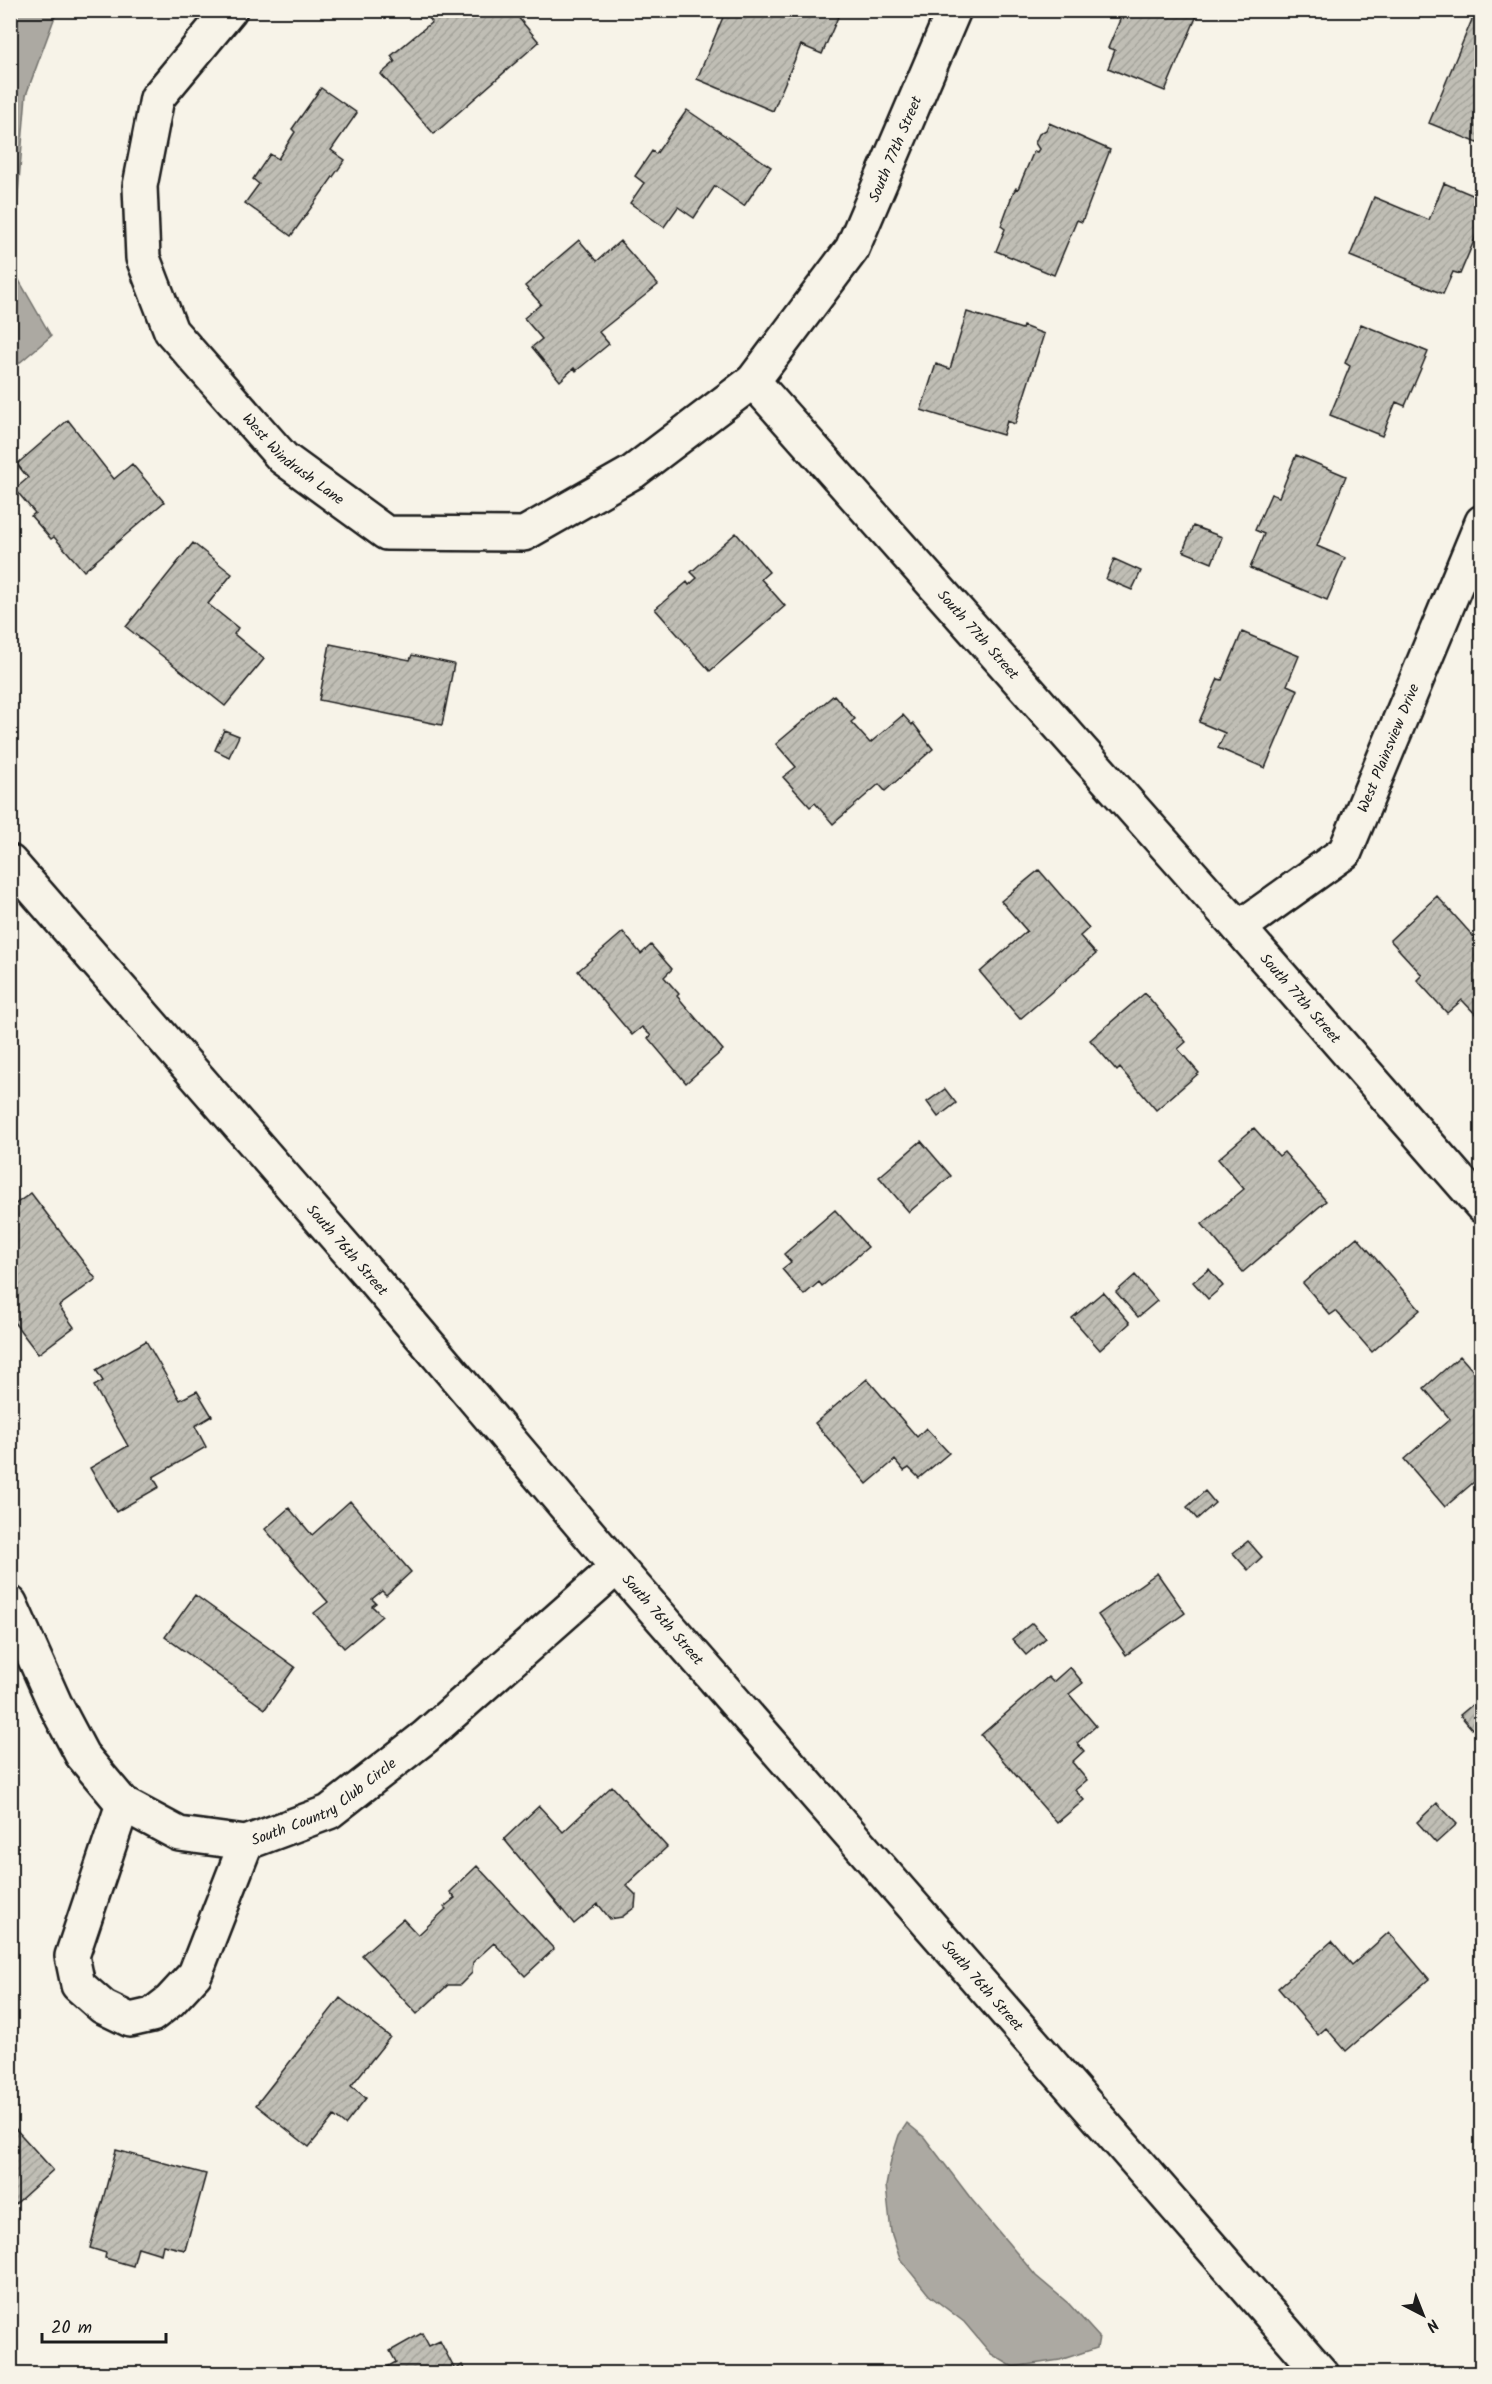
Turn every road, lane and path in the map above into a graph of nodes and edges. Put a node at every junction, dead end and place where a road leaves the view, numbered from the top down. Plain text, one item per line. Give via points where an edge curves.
1 (230, 10) edge
2 (954, 10) edge
3 (753, 381) junction
4 (1482, 522) edge
5 (10, 862) edge
6 (1239, 928) junction
7 (1482, 1206) edge
8 (617, 1567) junction
9 (10, 1603) edge
10 (123, 1804) junction
11 (246, 1843) junction
12 (1322, 2373) edge

1 - 3 street, West Windrush Lane via 157,98 140,186 143,258 171,331 275,450 386,533 524,534 633,472
2 - 3 street, South 77th Street via 852,249
3 - 6 street, South 77th Street
4 - 6 street, West Plainsview Drive via 1345,852
5 - 8 street, South 76th Street
6 - 7 street, South 77th Street
8 - 11 street, South Country Club Circle via 425,1737 329,1812
8 - 12 street, South 76th Street
9 - 10 street, South Country Club Circle via 82,1755
10 - 11 street, South Country Club Circle via 179,1834
10 - 11 street via 72,1956 78,1985 103,2007 130,2020 152,2015 195,1974

